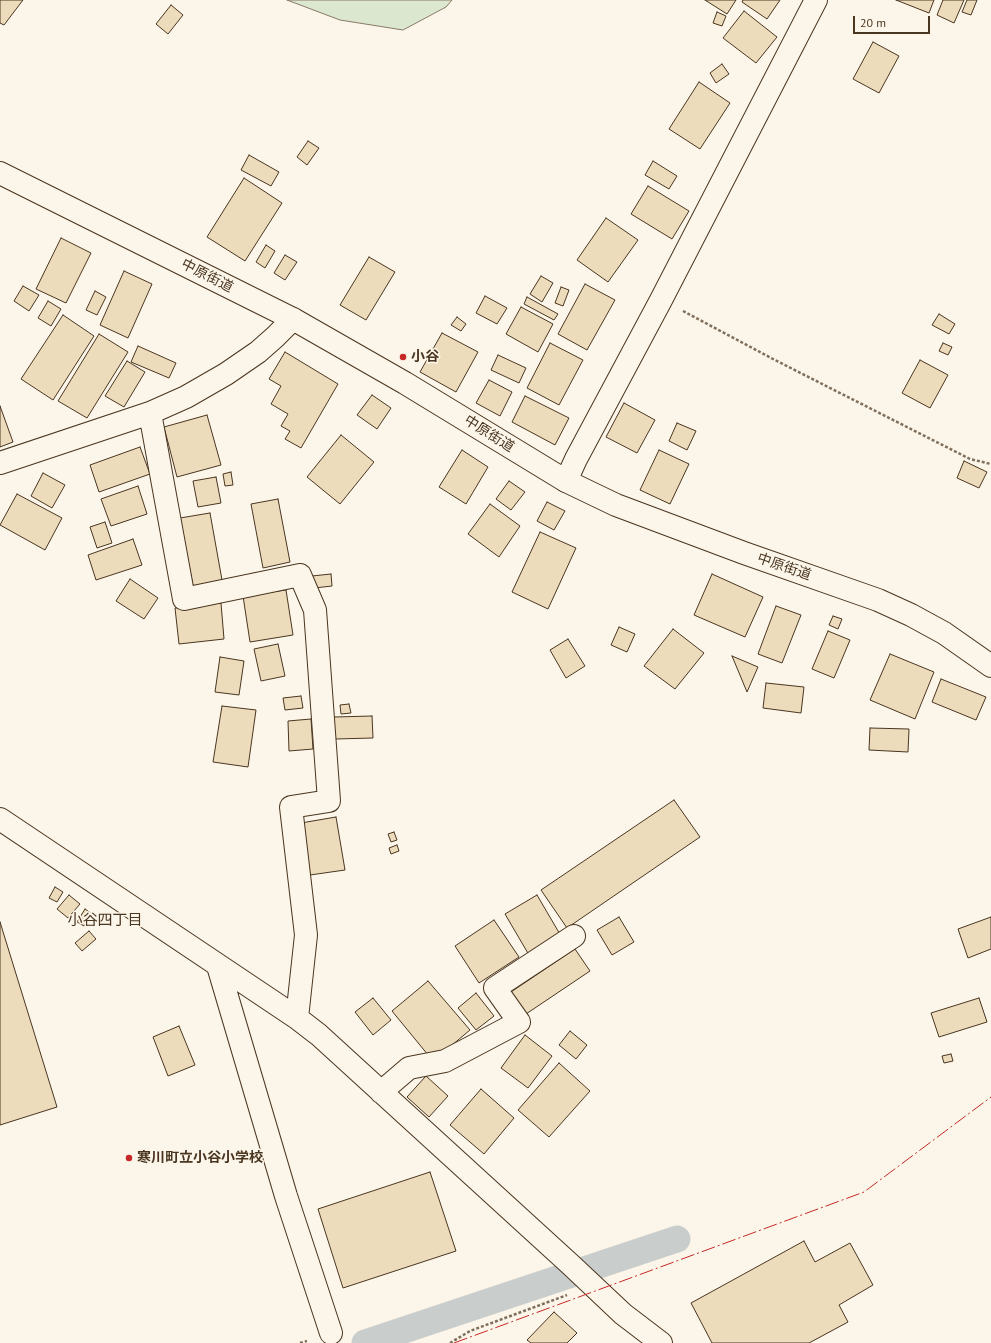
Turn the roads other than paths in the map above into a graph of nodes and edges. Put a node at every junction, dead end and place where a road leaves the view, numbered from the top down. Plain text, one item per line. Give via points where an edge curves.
1 (816, 0) edge
2 (0, 173) edge
3 (293, 319) junction
4 (150, 413) junction
5 (0, 463) edge
6 (566, 481) junction
7 (991, 666) edge
8 (0, 818) edge
9 (574, 936) dead end
10 (218, 966) junction
11 (297, 1018) junction
12 (381, 1092) junction
13 (331, 1333) dead end
14 (660, 1343) edge

1 - 6 street
2 - 3 street, 中原街道
3 - 4 street via 258,352 226,374 186,397
3 - 6 street, 中原街道 via 405,383
4 - 5 street
4 - 11 street via 184,599 300,575 315,610 329,801 291,807 306,935
6 - 7 street, 中原街道 via 616,505 878,600 944,633
8 - 10 street
9 - 12 street via 495,988 519,1022 445,1061 409,1068
10 - 11 street
10 - 13 street via 286,1196
11 - 12 street
12 - 14 street via 623,1314

